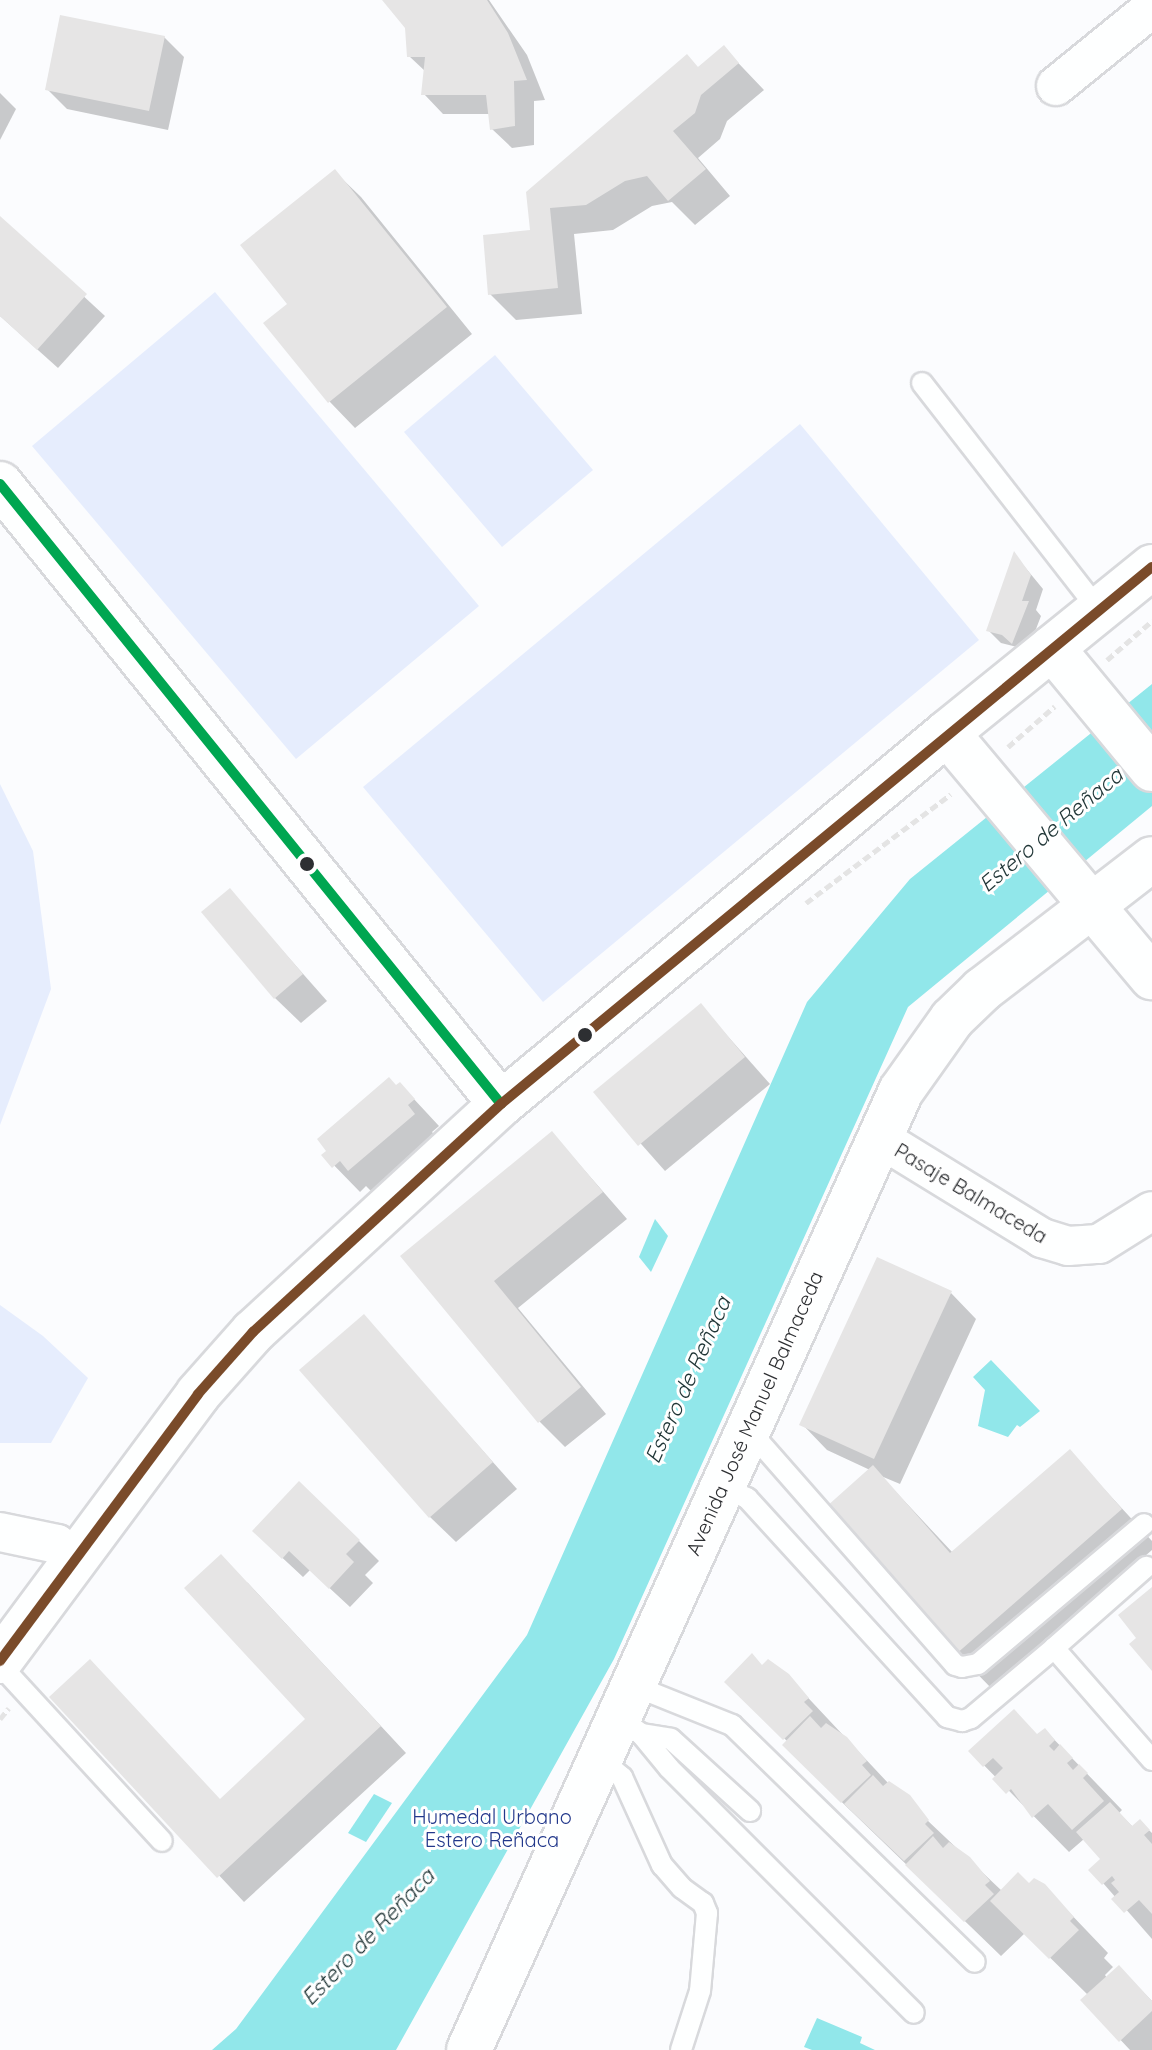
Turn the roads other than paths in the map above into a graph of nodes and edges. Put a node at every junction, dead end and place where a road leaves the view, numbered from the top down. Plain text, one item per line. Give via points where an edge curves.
1 (1152, 8) edge
2 (1056, 86) dead end
3 (922, 383) dead end
4 (0, 484) edge
5 (1152, 567) edge
6 (1099, 610) junction
7 (1052, 648) junction
8 (947, 733) junction
9 (1152, 769) edge
10 (1152, 859) edge
11 (1081, 896) junction
12 (1152, 977) edge
13 (501, 1104) junction
14 (878, 1137) junction
15 (1152, 1211) edge
16 (747, 1428) junction
17 (721, 1486) junction
18 (1144, 1524) dead end
19 (0, 1532) edge
20 (76, 1559) junction
21 (1146, 1567) dead end
22 (1054, 1648) junction
23 (8, 1671) edge
24 (630, 1712) junction
25 (599, 1758) junction
26 (1152, 1760) edge
27 (750, 1811) dead end
28 (162, 1841) dead end
29 (975, 1962) dead end
30 (914, 2013) dead end
31 (480, 2046) edge
32 (681, 2050) edge

1 - 2 street
3 - 6 lane
4 - 13 street
5 - 6 street
6 - 7 street
7 - 8 street
7 - 9 street
8 - 11 street
8 - 13 street
10 - 11 street, Avenida José Manuel Balmaceda
11 - 12 street
11 - 14 street, Avenida José Manuel Balmaceda via 952,1019 901,1091
13 - 20 street via 228,1358
14 - 15 street, Pasaje Balmaceda via 1042,1238 1068,1246 1099,1244
14 - 16 street, Avenida José Manuel Balmaceda
16 - 17 street, Avenida José Manuel Balmaceda
16 - 18 lane via 962,1667 978,1664
17 - 22 lane via 747,1498 953,1720 971,1718
17 - 24 street, Avenida José Manuel Balmaceda
19 - 20 street via 57,1544
20 - 23 street
21 - 22 lane
22 - 26 lane
23 - 28 lane
24 - 25 street, Avenida José Manuel Balmaceda
24 - 27 lane via 671,1739
24 - 29 lane via 732,1725
24 - 30 lane via 669,1768
25 - 31 street, Avenida José Manuel Balmaceda
25 - 32 lane via 622,1777 662,1865 707,1913 700,1991

